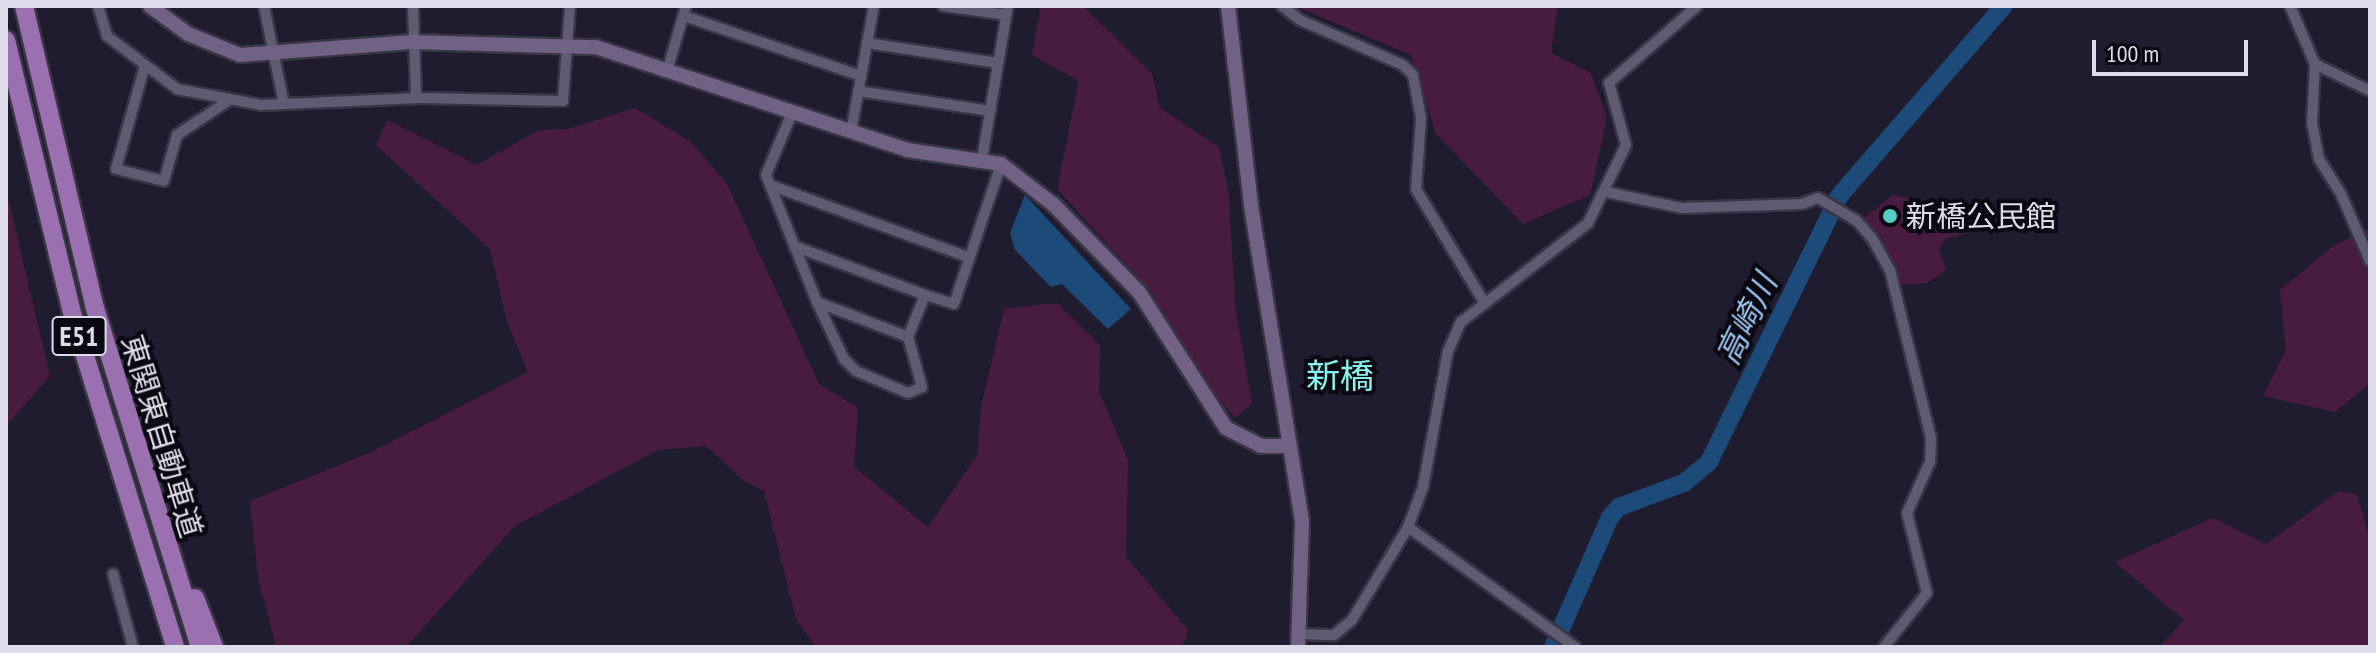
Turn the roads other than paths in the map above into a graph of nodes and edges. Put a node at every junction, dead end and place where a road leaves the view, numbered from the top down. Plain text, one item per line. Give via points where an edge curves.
1 (24, 6) edge
2 (98, 6) edge
3 (150, 6) edge
4 (264, 6) edge
5 (413, 6) edge
6 (570, 6) edge
7 (874, 6) edge
8 (943, 6) edge
9 (1228, 6) edge
10 (1282, 6) edge
11 (1697, 6) edge
12 (2290, 6) edge
13 (1007, 10) edge
14 (685, 11) edge
15 (6, 40) edge
16 (412, 42) junction
17 (867, 43) junction
18 (567, 45) junction
19 (274, 55) junction
20 (997, 63) junction
21 (2315, 64) junction
22 (145, 65) junction
23 (668, 68) junction
24 (861, 76) junction
25 (858, 91) junction
26 (2370, 91) edge
27 (416, 98) junction
28 (228, 101) junction
29 (284, 104) junction
30 (990, 111) junction
31 (792, 113) junction
32 (851, 132) junction
33 (982, 159) junction
34 (1001, 164) junction
35 (770, 185) junction
36 (1606, 192) junction
37 (794, 246) junction
38 (968, 257) junction
39 (2370, 261) edge
40 (925, 295) junction
41 (817, 302) junction
42 (1485, 304) junction
43 (908, 337) junction
44 (1288, 446) junction
45 (136, 451) junction
46 (1408, 527) junction
47 (113, 574) dead end
48 (1299, 641) edge
49 (133, 647) edge
50 (174, 647) edge
51 (200, 647) edge
52 (214, 647) edge
53 (1575, 647) edge
54 (1884, 647) edge

1 - 45 highway, 東関東自動車道 / E51 via 70,218
2 - 22 street via 107,36
3 - 19 street via 188,34 227,50
4 - 19 street
5 - 16 street
6 - 18 street
7 - 17 street
8 - 13 street
9 - 44 street via 1251,206
10 - 42 street via 1300,20 1403,65 1413,75 1421,118 1416,189
11 - 36 street via 1609,83 1626,145
12 - 21 street
13 - 20 street
14 - 23 street
14 - 24 street
15 - 50 highway, 東関東自動車道 / E51 via 73,317
16 - 18 street
16 - 19 street
16 - 27 street
17 - 20 street
17 - 24 street
18 - 23 street
18 - 27 street via 563,101
19 - 29 street
20 - 30 street
21 - 26 street
21 - 39 street via 2312,123 2319,159 2341,194
22 - 28 street via 177,89
22 - 28 street via 116,169 164,181 177,135
23 - 31 street
24 - 25 street
25 - 30 street
25 - 32 street
27 - 29 street
28 - 29 street
30 - 33 street
31 - 32 street
31 - 35 street via 766,175
32 - 33 street via 907,150
33 - 34 street
34 - 38 street
34 - 44 street via 1037,189 1139,292 1226,428 1261,446
35 - 37 street
35 - 38 street
36 - 42 street via 1579,234
36 - 54 street via 1682,208 1802,204 1818,198 1857,221 1872,238 1890,270 1903,313 1931,438 1930,462 1907,513 1927,593
37 - 40 street
37 - 41 street
38 - 40 street via 954,304
40 - 43 street
41 - 43 street
41 - 43 street via 844,359 856,371 916,393 923,381
42 - 46 street via 1461,322 1448,351 1434,442
44 - 48 street via 1302,521
45 - 51 highway, 東関東自動車道 / E51
45 - 52 highway
46 - 48 street via 1341,632
46 - 53 street
47 - 49 street

